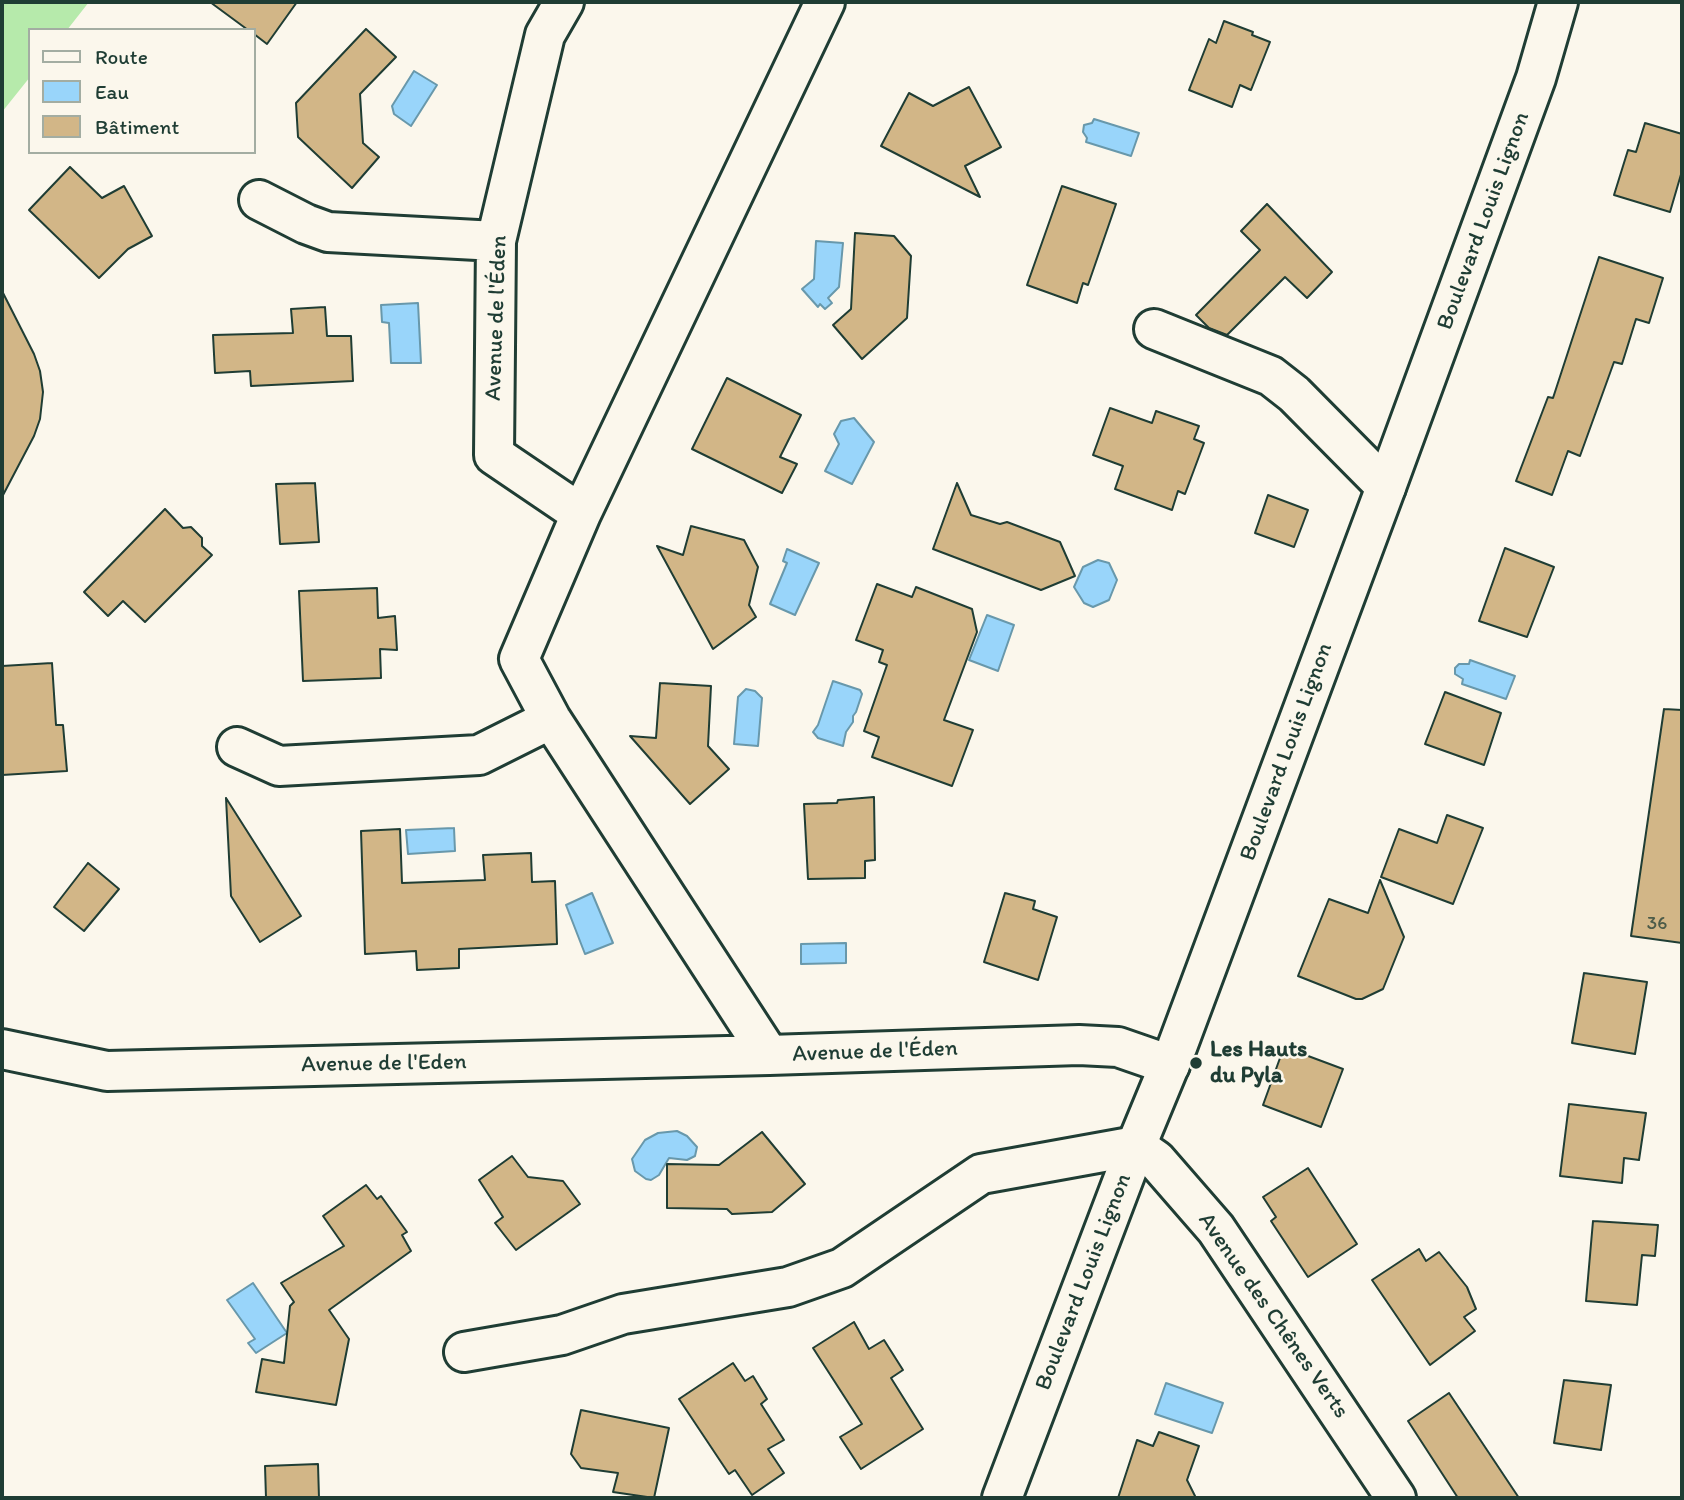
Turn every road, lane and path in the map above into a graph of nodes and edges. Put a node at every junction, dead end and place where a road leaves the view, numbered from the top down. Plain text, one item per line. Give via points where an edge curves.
1 (564, 2) edge
2 (825, 2) edge
3 (1558, 2) edge
4 (259, 200) dead end
5 (496, 241) junction
6 (1154, 329) dead end
7 (1386, 487) junction
8 (581, 514) junction
9 (551, 719) junction
10 (237, 747) dead end
11 (2, 1049) edge
12 (769, 1055) junction
13 (1170, 1065) junction
14 (1136, 1146) junction
15 (464, 1352) dead end
16 (1002, 1498) edge
17 (1396, 1498) edge

1 - 5 street, Avenue de l'Éden via 545,35
2 - 8 street, Avenue de l'Éden
3 - 7 street, Boulevard Louis Lignon via 1536,78
4 - 5 street via 328,232
5 - 8 street, Avenue de l'Éden via 494,455
6 - 7 street via 1271,376
7 - 13 street, Boulevard Louis Lignon
8 - 9 street, Avenue de l'Éden via 519,659
9 - 10 street via 479,755 279,766
9 - 12 street, Avenue de l'Éden
11 - 12 street, Avenue de l'Eden via 107,1071
12 - 13 street, Avenue de l'Éden via 1079,1045 1118,1047
13 - 14 street, Boulevard Louis Lignon
14 - 15 street via 981,1174 842,1268 788,1287 623,1314 562,1335
14 - 16 street, Boulevard Louis Lignon
14 - 17 street, Avenue des Chênes Verts via 1156,1160 1216,1229

